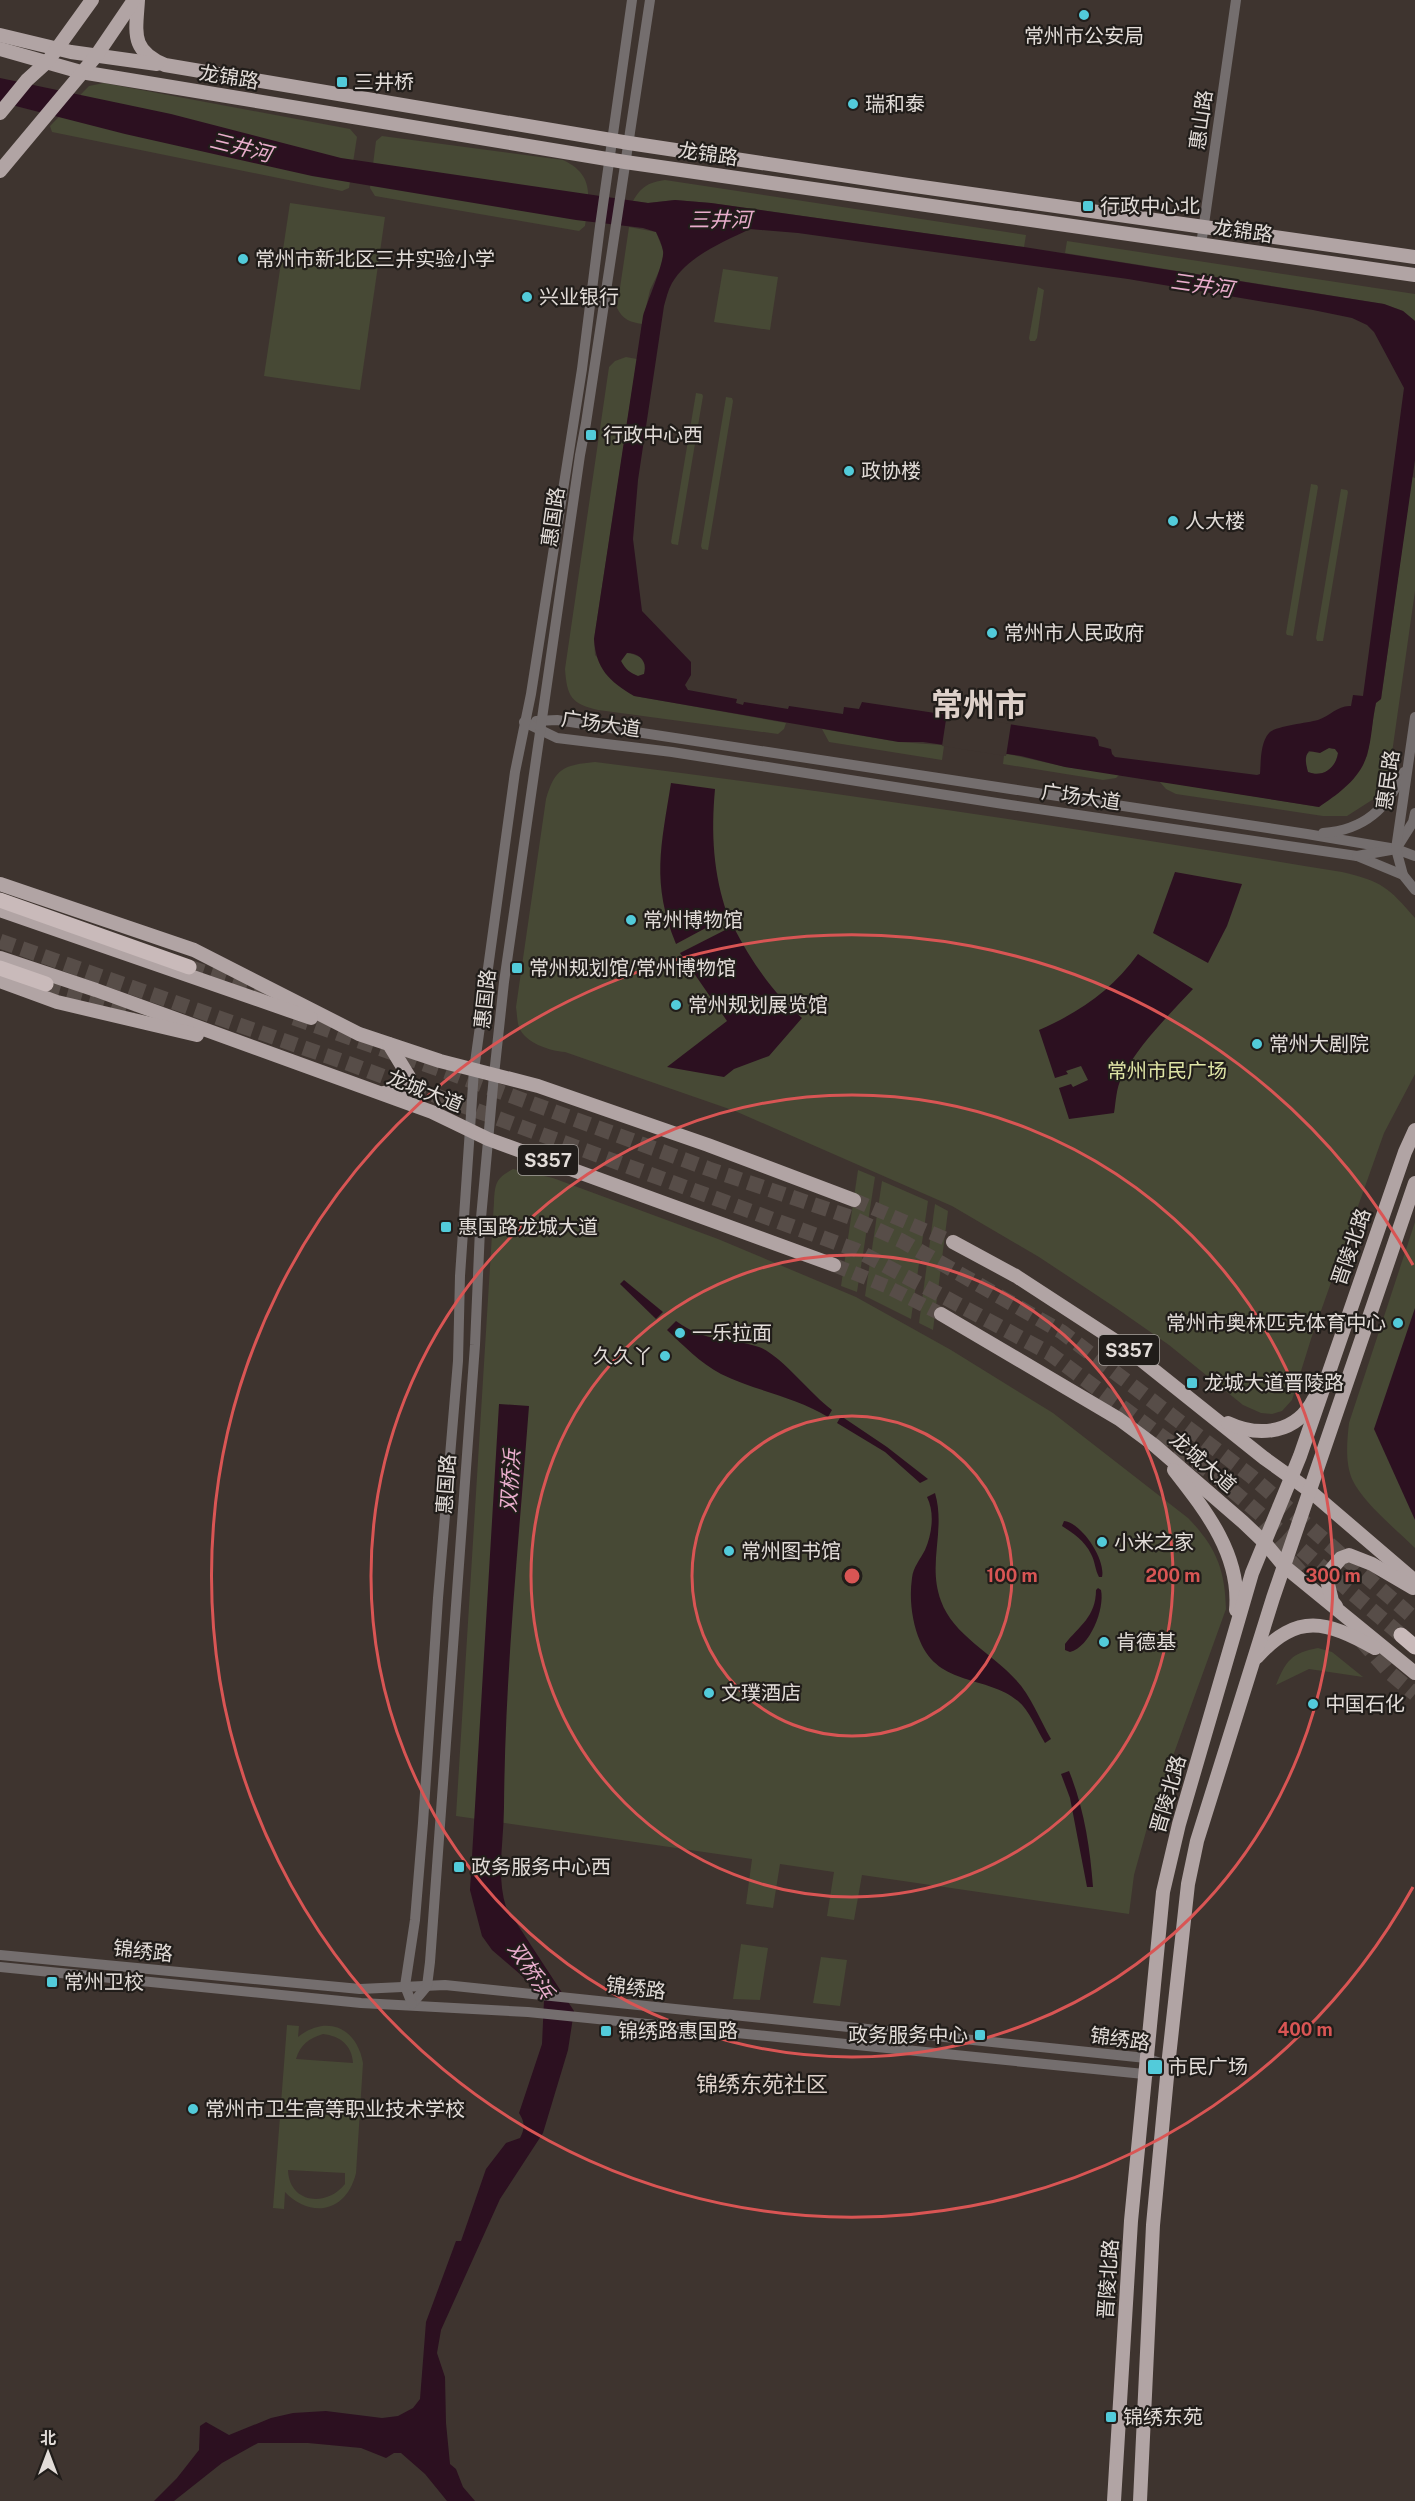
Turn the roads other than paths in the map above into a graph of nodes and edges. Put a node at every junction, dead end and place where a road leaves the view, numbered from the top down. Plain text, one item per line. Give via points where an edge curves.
1 (92, 0) edge
2 (632, 0) edge
3 (650, 0) edge
4 (1236, 0) edge
5 (134, 3) edge
6 (0, 35) edge
7 (0, 49) edge
8 (56, 49) junction
9 (96, 56) junction
10 (48, 61) junction
11 (165, 65) junction
12 (81, 72) junction
13 (1, 112) edge
14 (613, 140) junction
15 (629, 143) junction
16 (610, 159) junction
17 (625, 162) junction
18 (0, 171) edge
19 (1204, 228) junction
20 (1202, 245) junction
21 (1415, 256) edge
22 (1415, 275) edge
23 (1415, 717) edge
24 (524, 722) junction
25 (541, 725) junction
26 (1409, 761) junction
27 (1415, 813) edge
28 (1307, 834) junction
29 (1396, 849) junction
30 (1357, 856) junction
31 (1415, 856) edge
32 (1402, 875) junction
33 (0, 884) edge
34 (1415, 890) edge
35 (0, 900) edge
36 (0, 910) edge
37 (0, 957) edge
38 (189, 967) tunnel mouth
39 (0, 968) edge
40 (0, 981) edge
41 (46, 984) tunnel mouth
42 (358, 1034) junction
43 (389, 1044) junction
44 (264, 1051) junction
45 (474, 1070) junction
46 (494, 1075) junction
47 (381, 1094) junction
48 (1415, 1130) edge
49 (471, 1131) junction
50 (488, 1139) junction
51 (1415, 1183) edge
52 (854, 1200) tunnel mouth
53 (953, 1242) tunnel mouth
54 (834, 1264) tunnel mouth
55 (941, 1314) tunnel mouth
56 (1329, 1370) junction
57 (1210, 1415) junction
58 (1154, 1445) junction
59 (1291, 1476) junction
60 (1310, 1491) junction
61 (1265, 1543) junction
62 (1284, 1566) junction
63 (1415, 1581) edge
64 (1415, 1589) edge
65 (1341, 1611) junction
66 (1401, 1635) tunnel mouth
67 (1234, 1642) junction
68 (1415, 1647) edge
69 (1254, 1661) junction
70 (1410, 1669) edge
71 (0, 1955) edge
72 (0, 1967) edge
73 (405, 1986) junction
74 (427, 1986) junction
75 (412, 2004) junction
76 (1146, 2058) junction
77 (1168, 2066) junction
78 (1144, 2073) junction
79 (1114, 2501) edge
80 (1140, 2501) edge

1 - 8 main road
2 - 14 street
3 - 15 street, 惠国路
4 - 19 street, 惠山路
5 - 9 main road
5 - 11 main road via 136,41 151,59
6 - 8 main road
7 - 10 main road, 龙锦路
8 - 9 main road
8 - 10 main road
9 - 11 main road
9 - 12 main road
10 - 12 main road, 龙锦路
10 - 13 main road
11 - 14 main road, 龙锦路
12 - 16 main road, 龙锦路
12 - 18 main road
14 - 15 main road, 龙锦路
14 - 16 street
15 - 17 street, 惠国路
15 - 19 main road, 龙锦路
16 - 17 main road, 龙锦路
16 - 24 street via 582,369
17 - 20 main road, 龙锦路
17 - 25 street, 惠国路
19 - 20 street, 惠山路
19 - 21 main road, 龙锦路
20 - 22 main road, 龙锦路
23 - 26 street, 惠民路
24 - 25 street, 广场大道
24 - 45 street
25 - 28 street, 广场大道 via 557,720 692,739
25 - 30 street, 广场大道 via 557,738 683,753
25 - 46 street, 惠国路
26 - 28 street via 1393,795 1377,812 1355,826
26 - 29 street, 惠民路
27 - 29 street, 惠民路
28 - 29 street, 广场大道
29 - 30 street
29 - 31 street, 广场大道
29 - 32 street, 惠民路
30 - 32 street, 广场大道
32 - 34 street, 广场大道
33 - 42 main road via 194,950
35 - 38 highway
36 - 42 main road
37 - 44 main road, 龙城大道 / S357
39 - 41 highway
40 - 44 main road via 57,1002
42 - 43 main road
43 - 45 main road
43 - 47 main road via 409,1077 406,1089
44 - 47 main road, 龙城大道 / S357
45 - 46 main road
45 - 49 street
46 - 50 street, 惠国路
46 - 52 main road via 538,1086 686,1137
47 - 49 main road, 龙城大道 / S357 via 436,1113
48 - 56 main road, 晋陵北路
49 - 50 main road, 龙城大道 / S357
49 - 73 street via 422,1833
50 - 54 main road, 龙城大道 / S357
50 - 74 street, 惠国路
51 - 60 main road, 晋陵北路
53 - 57 main road, 龙城大道 / S357 via 1016,1276 1125,1347
55 - 58 main road, 龙城大道 via 1119,1419
56 - 57 main road via 1307,1412 1287,1427 1266,1431 1240,1429
56 - 59 main road, 晋陵北路
57 - 59 main road, 龙城大道 / S357
58 - 61 main road, 龙城大道
58 - 67 main road via 1218,1532 1231,1560 1238,1596
59 - 60 main road, 龙城大道 / S357
59 - 61 main road, 晋陵北路
60 - 62 main road, 晋陵北路
60 - 63 main road, 龙城大道 / S357
61 - 62 main road, 龙城大道
61 - 67 main road, 晋陵北路 via 1252,1573
62 - 65 main road, 龙城大道
62 - 69 main road, 晋陵北路
64 - 65 main road via 1349,1555 1341,1558 1326,1576 1332,1601
65 - 70 main road, 龙城大道
66 - 68 highway
67 - 76 main road, 晋陵北路 via 1179,1824 1163,1892
69 - 70 main road via 1273,1639 1295,1627 1320,1626 1347,1632
69 - 77 main road, 晋陵北路 via 1197,1840
71 - 73 street, 锦绣路 via 349,1988
72 - 75 street, 锦绣路 via 362,2003
73 - 74 street, 锦绣路
73 - 75 street
74 - 75 street
74 - 76 street, 锦绣路
75 - 78 street, 锦绣路
76 - 77 street, 锦绣路
76 - 78 main road, 晋陵北路
77 - 78 street, 锦绣路
77 - 80 main road, 晋陵北路 via 1154,2224
78 - 79 main road, 晋陵北路

